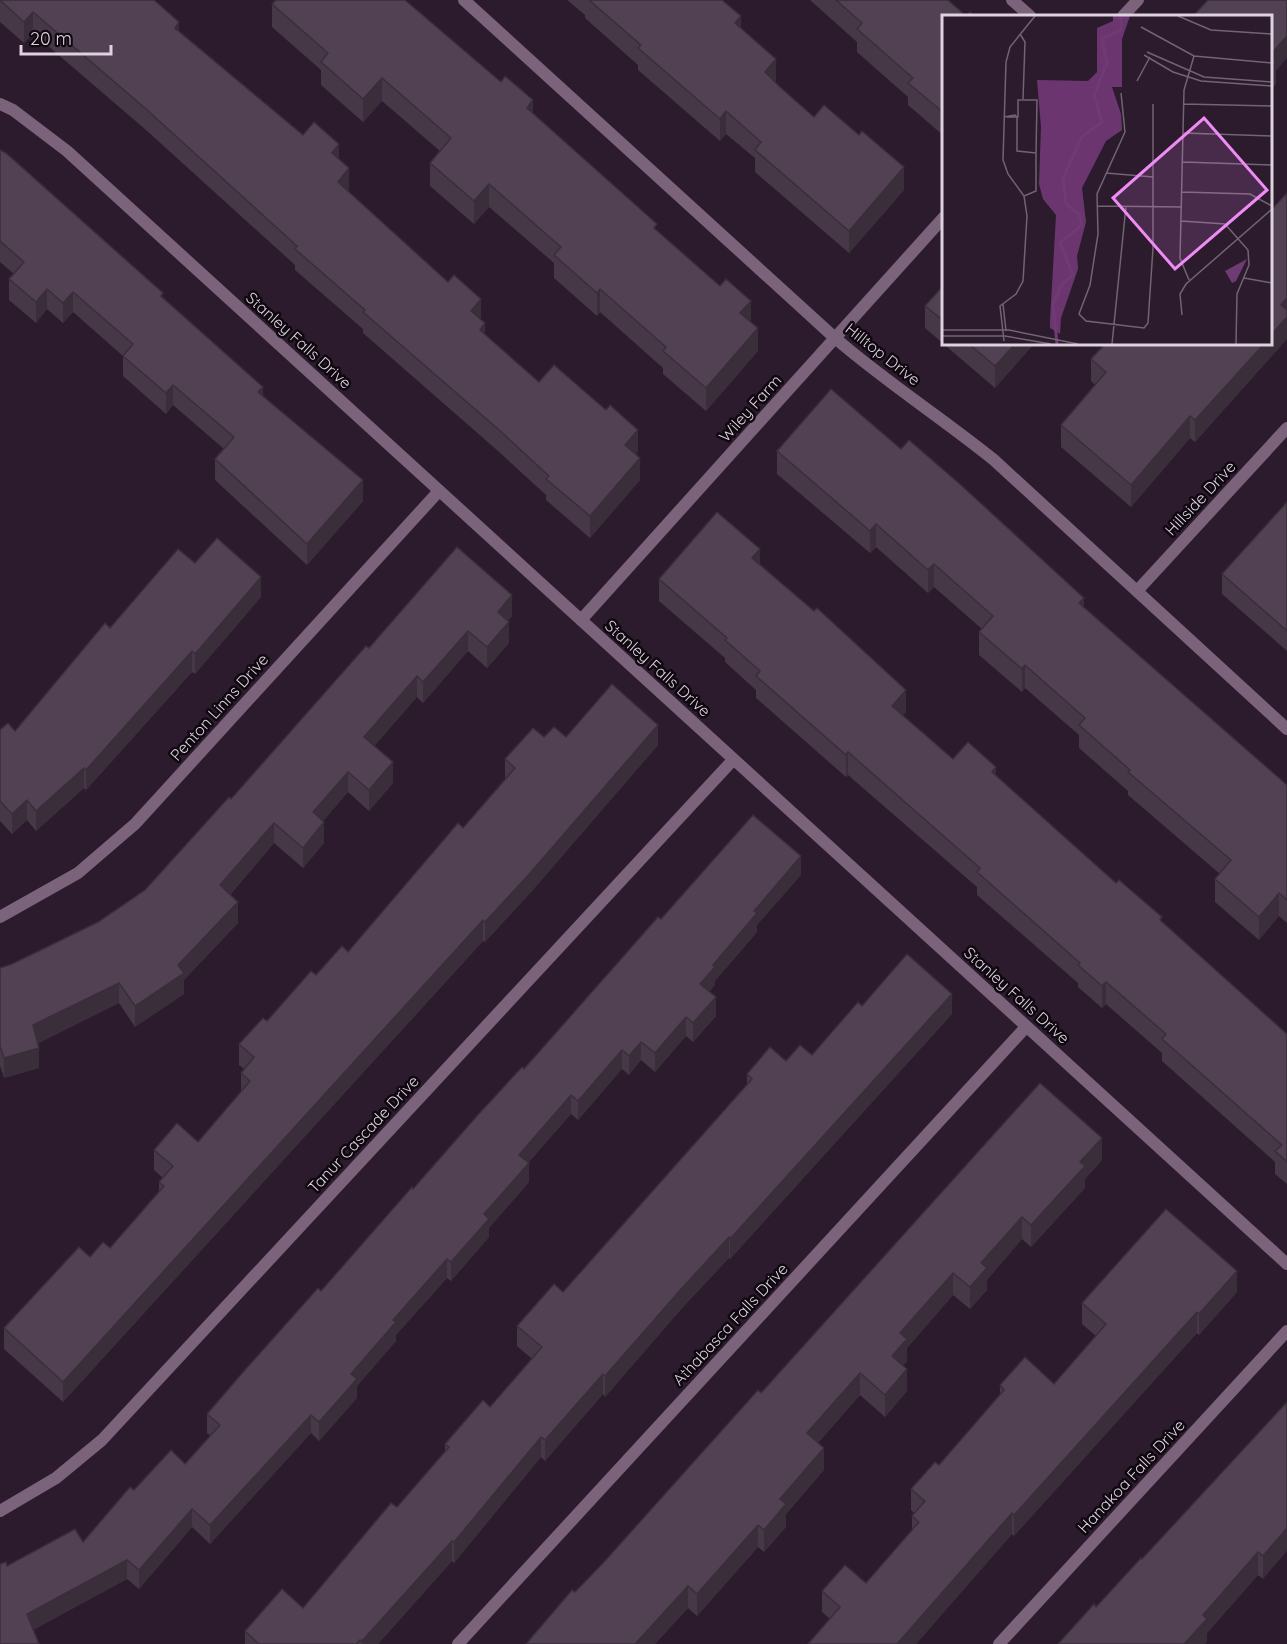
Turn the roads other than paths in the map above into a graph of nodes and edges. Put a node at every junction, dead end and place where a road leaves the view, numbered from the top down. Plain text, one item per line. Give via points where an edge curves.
1 (464, 0) edge
2 (1012, 0) edge
3 (1138, 0) edge
4 (1029, 15) edge
5 (1124, 15) edge
6 (0, 104) edge
7 (942, 219) edge
8 (835, 338) junction
9 (1287, 428) edge
10 (439, 491) junction
11 (1137, 591) junction
12 (580, 620) junction
13 (1287, 729) edge
14 (734, 760) junction
15 (0, 917) edge
16 (1026, 1027) junction
17 (1287, 1264) edge
18 (1287, 1331) edge
19 (0, 1510) edge
20 (458, 1644) edge
21 (999, 1644) edge

1 - 8 street, Hilltop Drive
2 - 4 street
3 - 5 street
6 - 10 street, Stanley Falls Drive via 67,152
7 - 8 street, Wiley Farm
8 - 11 street, Hilltop Drive via 874,372 994,460
8 - 12 street, Wiley Farm
9 - 11 street, Hillside Drive
10 - 12 street, Stanley Falls Drive
10 - 15 street, Penton Linns Drive via 135,824 78,873
11 - 13 street, Hilltop Drive
12 - 14 street, Stanley Falls Drive
14 - 16 street, Stanley Falls Drive
14 - 19 street, Tanur Cascade Drive via 102,1440 56,1478
16 - 17 street, Stanley Falls Drive
16 - 20 street, Athabasca Falls Drive
18 - 21 street, Hanakoa Falls Drive

